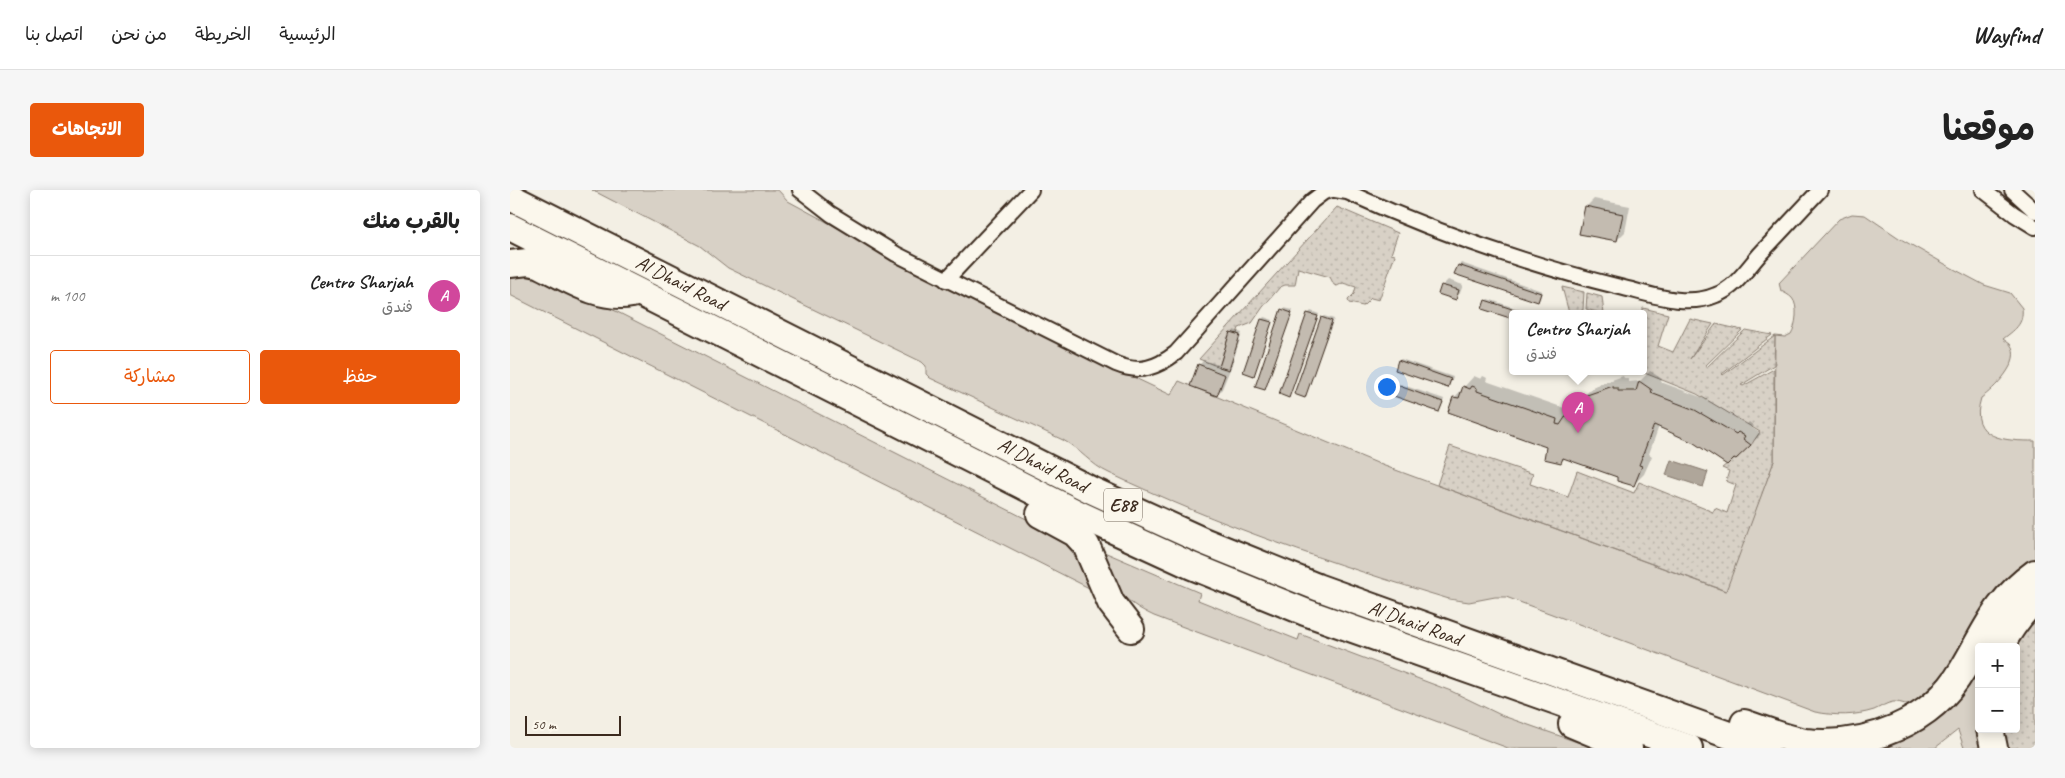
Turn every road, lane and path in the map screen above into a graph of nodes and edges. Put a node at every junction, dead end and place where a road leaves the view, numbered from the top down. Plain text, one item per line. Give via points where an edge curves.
1 (800, 190) edge
2 (1031, 190) edge
3 (1333, 190) edge
4 (1820, 190) edge
5 (1983, 190) edge
6 (2012, 190) edge
7 (510, 198) edge
8 (2035, 210) edge
9 (510, 227) edge
10 (2035, 227) edge
11 (510, 264) edge
12 (946, 280) junction
13 (639, 292) junction
14 (963, 456) junction
15 (2035, 573) edge
16 (2035, 599) edge
17 (1131, 629) dead end
18 (2002, 643) edge
19 (1484, 676) junction
20 (1583, 684) junction
21 (1991, 733) edge
22 (1629, 748) edge
23 (1688, 748) edge
24 (1765, 748) edge
25 (1994, 748) edge

1 - 12 street via 863,235
2 - 12 street
3 - 4 street via 1347,192 1512,257 1587,279 1693,301 1706,299 1729,288
3 - 12 street via 1312,201 1186,345 1166,361 1146,370 1116,364
5 - 10 street
6 - 8 street
7 - 20 highway, Al Dhaid Road / E88 via 1147,516 1317,587
9 - 13 highway, Al Dhaid Road / E88
11 - 13 highway via 538,264 598,292 625,295
13 - 14 highway, Al Dhaid Road / E88
14 - 17 highway via 979,476 998,491 1081,538 1091,552 1112,603
14 - 19 highway, Al Dhaid Road / E88 via 1192,566 1305,612
15 - 20 highway via 1998,608 1963,670 1934,706 1916,720 1874,739 1852,744 1806,743 1632,684
16 - 18 highway
19 - 22 highway via 1553,716
19 - 23 highway, Al Dhaid Road / E88
20 - 24 highway, Al Dhaid Road / E88
21 - 25 highway

